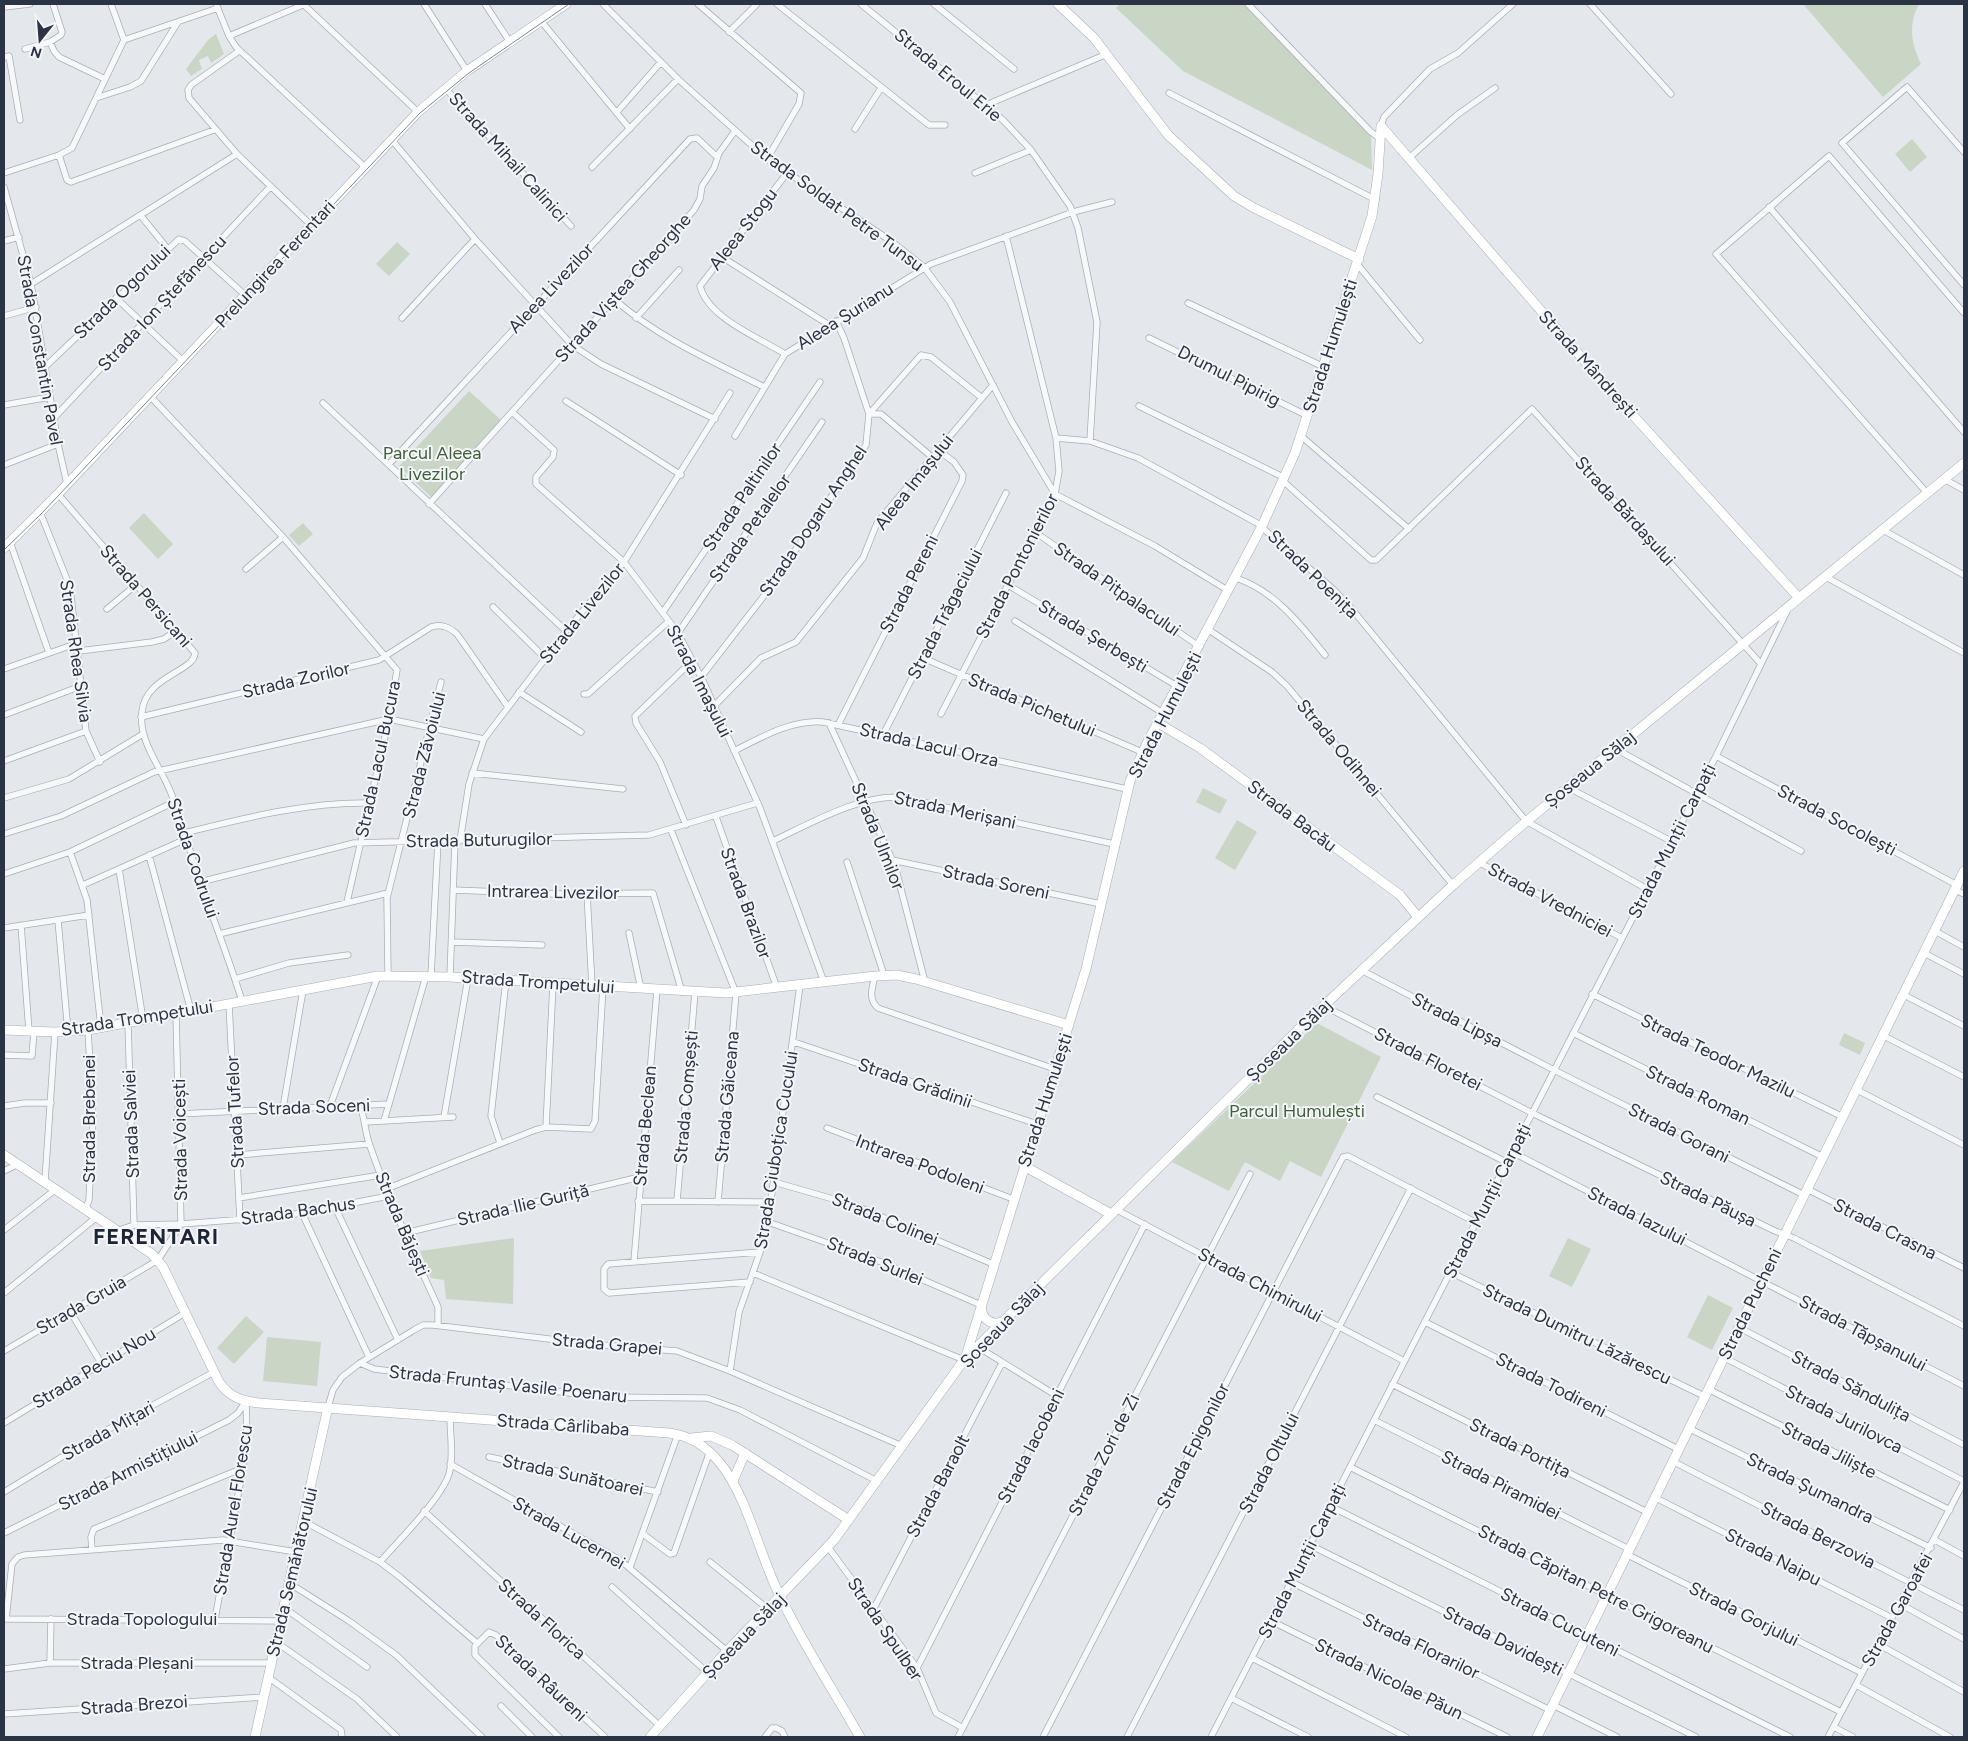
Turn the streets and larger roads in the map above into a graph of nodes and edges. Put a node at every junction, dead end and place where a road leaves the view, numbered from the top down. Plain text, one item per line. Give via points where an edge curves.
1 (30, 4) edge
2 (53, 4) edge
3 (111, 4) edge
4 (304, 4) edge
5 (424, 4) edge
6 (485, 4) edge
7 (566, 4) edge
8 (603, 4) edge
9 (698, 4) edge
10 (757, 4) edge
11 (777, 4) edge
12 (861, 4) edge
13 (934, 4) edge
14 (1058, 4) edge
15 (1248, 4) edge
16 (1513, 4) edge
17 (1590, 4) edge
18 (217, 6) edge
19 (4, 7) edge
20 (554, 7) edge
21 (542, 20) junction
22 (178, 22) junction
23 (729, 32) junction
24 (229, 36) junction
25 (124, 40) junction
26 (50, 42) junction
27 (510, 42) junction
28 (25, 49) dead end
29 (240, 51) junction
30 (1107, 54) junction
31 (4, 57) edge
32 (661, 62) junction
33 (1014, 69) dead end
34 (467, 71) junction
35 (105, 79) junction
36 (678, 79) junction
37 (445, 88) junction
38 (881, 88) junction
39 (1496, 88) dead end
40 (1169, 93) dead end
41 (1671, 94) dead end
42 (96, 98) junction
43 (986, 105) junction
44 (418, 112) junction
45 (616, 112) junction
46 (20, 120) dead end
47 (945, 125) dead end
48 (1381, 126) junction
49 (630, 129) junction
50 (855, 129) dead end
51 (214, 130) junction
52 (735, 131) junction
53 (1379, 138) junction
54 (391, 139) junction
55 (1032, 150) junction
56 (1964, 152) edge
57 (237, 154) junction
58 (59, 155) junction
59 (717, 157) junction
60 (1409, 158) junction
61 (767, 159) junction
62 (592, 166) dead end
63 (365, 167) junction
64 (4, 173) edge
65 (786, 173) junction
66 (975, 173) dead end
67 (4, 187) edge
68 (270, 187) junction
69 (1376, 200) junction
70 (1112, 202) dead end
71 (1769, 208) junction
72 (1073, 212) junction
73 (141, 216) junction
74 (311, 225) junction
75 (571, 226) dead end
76 (1006, 236) junction
77 (19, 237) junction
78 (475, 239) junction
79 (4, 241) edge
80 (166, 248) junction
81 (204, 257) junction
82 (722, 257) junction
83 (1358, 262) junction
84 (924, 268) junction
85 (679, 270) dead end
86 (31, 284) junction
87 (1964, 285) edge
88 (700, 286) joint
89 (245, 295) junction
90 (116, 298) junction
91 (615, 300) junction
92 (1188, 303) dead end
93 (534, 306) junction
94 (36, 307) junction
95 (1964, 313) edge
96 (4, 316) edge
97 (402, 318) dead end
98 (636, 318) junction
99 (836, 321) junction
100 (142, 323) junction
101 (829, 325) junction
102 (1149, 338) dead end
103 (1420, 340) dead end
104 (572, 345) junction
105 (785, 354) junction
106 (183, 361) junction
107 (45, 367) junction
108 (1324, 367) junction
109 (820, 382) dead end
110 (993, 385) junction
111 (764, 387) junction
112 (730, 393) dead end
113 (150, 396) junction
114 (50, 397) junction
115 (982, 398) junction
116 (566, 401) dead end
117 (323, 404) dead end
118 (4, 405) edge
119 (1139, 406) dead end
120 (512, 412) junction
121 (869, 414) junction
122 (1308, 416) junction
123 (53, 419) junction
124 (715, 419) junction
125 (822, 422) dead end
126 (1964, 432) edge
127 (735, 436) dead end
128 (1301, 436) junction
129 (1056, 438) junction
130 (1090, 441) junction
131 (58, 444) junction
132 (938, 450) junction
133 (932, 457) junction
134 (1964, 463) edge
135 (389, 464) junction
136 (4, 465) edge
137 (681, 475) junction
138 (1944, 479) junction
139 (1284, 480) junction
140 (67, 484) junction
141 (1964, 490) edge
142 (1006, 492) dead end
143 (1927, 493) junction
144 (58, 494) junction
145 (1055, 494) junction
146 (429, 504) junction
147 (40, 512) junction
148 (1262, 526) junction
149 (1409, 529) junction
150 (1884, 530) junction
151 (1035, 532) junction
152 (283, 538) junction
153 (7, 545) edge
154 (624, 562) junction
155 (246, 569) dead end
156 (1964, 575) edge
157 (1826, 577) junction
158 (1236, 578) junction
159 (136, 584) junction
160 (1008, 585) junction
161 (1229, 591) junction
162 (1799, 598) junction
163 (493, 607) dead end
164 (1789, 607) junction
165 (108, 609) dead end
166 (664, 612) junction
167 (670, 620) junction
168 (1015, 621) dead end
169 (177, 630) junction
170 (566, 630) junction
171 (1209, 630) junction
172 (678, 633) junction
173 (78, 643) junction
174 (1743, 644) junction
175 (1200, 646) junction
176 (79, 651) junction
177 (49, 652) junction
178 (1964, 653) edge
179 (1325, 655) dead end
180 (388, 656) junction
181 (545, 658) junction
182 (923, 658) junction
183 (692, 660) junction
184 (1761, 664) junction
185 (4, 666) edge
186 (961, 674) junction
187 (701, 676) junction
188 (441, 682) dead end
189 (81, 686) junction
190 (1178, 686) junction
191 (519, 692) junction
192 (584, 694) dead end
193 (508, 706) junction
194 (714, 706) junction
195 (1163, 713) junction
196 (941, 714) dead end
197 (4, 715) edge
198 (141, 717) junction
199 (389, 719) junction
200 (829, 723) junction
201 (1158, 723) junction
202 (838, 725) junction
203 (431, 727) junction
204 (86, 731) junction
205 (581, 732) dead end
206 (143, 734) junction
207 (883, 735) junction
208 (484, 739) junction
209 (1614, 748) junction
210 (734, 751) junction
211 (1142, 752) junction
212 (1716, 756) junction
213 (4, 761) edge
214 (100, 762) junction
215 (160, 770) junction
216 (472, 773) junction
217 (1567, 786) junction
218 (623, 789) dead end
219 (1127, 789) junction
220 (1696, 794) junction
221 (4, 798) edge
222 (865, 801) junction
223 (174, 802) junction
224 (369, 803) junction
225 (757, 803) junction
226 (716, 817) junction
227 (1526, 821) junction
228 (686, 825) junction
229 (671, 830) junction
230 (4, 834) edge
231 (185, 836) junction
232 (438, 841) junction
233 (457, 841) junction
234 (773, 841) junction
235 (1671, 841) junction
236 (402, 842) junction
237 (360, 843) junction
238 (1114, 844) junction
239 (1801, 851) dead end
240 (70, 852) junction
241 (149, 855) junction
242 (892, 860) junction
243 (847, 862) dead end
244 (1478, 862) junction
245 (119, 869) junction
246 (1964, 871) edge
247 (4, 874) edge
248 (200, 882) junction
249 (83, 885) junction
250 (1453, 885) junction
251 (1956, 887) junction
252 (1646, 889) junction
253 (453, 890) junction
254 (388, 893) junction
255 (587, 893) junction
256 (1964, 894) edge
257 (347, 902) junction
258 (1101, 904) junction
259 (89, 915) junction
260 (1418, 917) junction
261 (58, 920) junction
262 (21, 925) junction
263 (4, 928) edge
264 (1935, 931) junction
265 (629, 932) dead end
266 (219, 934) junction
267 (1622, 938) junction
268 (452, 942) junction
269 (542, 945) dead end
270 (1964, 946) edge
271 (1924, 953) junction
272 (348, 955) dead end
273 (1361, 970) junction
274 (1964, 974) edge
275 (388, 975) junction
276 (378, 976) junction
277 (429, 976) junction
278 (879, 976) junction
279 (450, 977) junction
280 (468, 978) junction
281 (235, 979) junction
282 (506, 980) junction
283 (824, 982) junction
284 (925, 982) junction
285 (553, 984) junction
286 (800, 985) junction
287 (592, 986) junction
288 (604, 987) junction
289 (777, 988) junction
290 (641, 989) junction
291 (303, 990) junction
292 (657, 990) junction
293 (682, 992) junction
294 (695, 992) junction
295 (736, 993) junction
296 (1592, 994) junction
297 (1904, 995) junction
298 (242, 1001) junction
299 (229, 1004) junction
300 (1324, 1006) junction
301 (191, 1010) junction
302 (176, 1013) junction
303 (143, 1020) junction
304 (128, 1022) junction
305 (1069, 1025) junction
306 (1964, 1026) edge
307 (101, 1027) junction
308 (4, 1030) edge
309 (88, 1030) junction
310 (32, 1031) junction
311 (54, 1032) junction
312 (68, 1032) junction
313 (1573, 1033) junction
314 (1884, 1036) junction
315 (794, 1042) junction
316 (4, 1055) edge
317 (1054, 1069) junction
318 (1554, 1070) junction
319 (1964, 1077) edge
320 (1857, 1090) junction
321 (1377, 1097) dead end
322 (51, 1103) junction
323 (389, 1104) junction
324 (360, 1105) junction
325 (4, 1106) edge
326 (330, 1106) junction
327 (283, 1108) junction
328 (235, 1111) junction
329 (1532, 1112) junction
330 (179, 1114) junction
331 (444, 1117) junction
332 (453, 1117) dead end
333 (1843, 1118) junction
334 (384, 1121) junction
335 (366, 1122) junction
336 (1037, 1124) junction
337 (546, 1127) junction
338 (827, 1128) dead end
339 (500, 1143) junction
340 (369, 1144) junction
341 (1964, 1145) edge
342 (1512, 1152) junction
343 (237, 1154) junction
344 (4, 1155) edge
345 (1823, 1157) junction
346 (1506, 1162) junction
347 (18, 1164) junction
348 (1024, 1166) junction
349 (4, 1171) edge
350 (1250, 1174) dead end
351 (381, 1175) junction
352 (640, 1178) junction
353 (45, 1181) junction
354 (774, 1182) junction
355 (1411, 1188) junction
356 (56, 1189) junction
357 (386, 1189) junction
358 (1805, 1192) junction
359 (389, 1196) junction
360 (239, 1198) junction
361 (1013, 1199) junction
362 (638, 1201) junction
363 (677, 1202) junction
364 (718, 1202) junction
365 (772, 1202) junction
366 (335, 1207) junction
367 (86, 1208) junction
368 (1113, 1211) junction
369 (302, 1213) junction
370 (98, 1216) junction
371 (240, 1220) junction
372 (768, 1222) junction
373 (1476, 1222) junction
374 (181, 1224) junction
375 (1145, 1224) junction
376 (134, 1225) junction
377 (146, 1226) junction
378 (4, 1230) edge
379 (119, 1230) junction
380 (405, 1233) junction
381 (1784, 1234) junction
382 (130, 1237) junction
383 (760, 1252) junction
384 (1207, 1256) junction
385 (158, 1260) junction
386 (634, 1261) junction
387 (993, 1264) junction
388 (1964, 1268) edge
389 (1450, 1272) junction
390 (753, 1274) junction
391 (1762, 1280) junction
392 (750, 1282) junction
393 (1273, 1292) junction
394 (4, 1293) edge
395 (981, 1305) junction
396 (70, 1311) junction
397 (185, 1312) junction
398 (1006, 1319) junction
399 (1425, 1322) junction
400 (438, 1325) junction
401 (1738, 1326) junction
402 (1964, 1326) edge
403 (1339, 1327) junction
404 (398, 1340) junction
405 (978, 1348) junction
406 (4, 1351) edge
407 (369, 1357) junction
408 (1723, 1357) junction
409 (964, 1360) junction
410 (1404, 1361) junction
411 (101, 1363) junction
412 (360, 1363) junction
413 (1002, 1363) junction
414 (730, 1370) junction
415 (214, 1372) junction
416 (1392, 1384) junction
417 (1964, 1386) edge
418 (1706, 1392) junction
419 (1057, 1396) junction
420 (250, 1401) junction
421 (328, 1407) junction
422 (450, 1417) junction
423 (1374, 1420) junction
424 (4, 1423) edge
425 (1688, 1428) junction
426 (678, 1434) junction
427 (691, 1438) junction
428 (1964, 1445) edge
429 (902, 1446) junction
430 (1678, 1449) junction
431 (710, 1451) junction
432 (745, 1452) junction
433 (489, 1457) dead end
434 (1672, 1461) junction
435 (450, 1464) junction
436 (1350, 1466) junction
437 (243, 1468) junction
438 (877, 1481) junction
439 (1964, 1481) edge
440 (733, 1482) junction
441 (4, 1492) edge
442 (658, 1492) junction
443 (1654, 1497) junction
444 (1330, 1506) junction
445 (1950, 1510) junction
446 (424, 1511) junction
447 (1647, 1512) junction
448 (849, 1520) junction
449 (303, 1521) junction
450 (4, 1533) edge
451 (642, 1534) junction
452 (229, 1540) junction
453 (1935, 1540) junction
454 (1310, 1545) junction
455 (828, 1547) junction
456 (1931, 1548) junction
457 (92, 1550) junction
458 (296, 1552) junction
459 (1627, 1552) junction
460 (1964, 1556) edge
461 (380, 1562) junction
462 (710, 1562) dead end
463 (630, 1568) junction
464 (1291, 1582) junction
465 (1912, 1582) junction
466 (289, 1583) junction
467 (612, 1587) dead end
468 (1606, 1595) junction
469 (780, 1597) junction
470 (1900, 1604) junction
471 (283, 1607) junction
472 (874, 1608) junction
473 (768, 1609) junction
474 (1964, 1610) edge
475 (52, 1618) junction
476 (1892, 1618) junction
477 (5, 1619) edge
478 (215, 1620) junction
479 (280, 1621) junction
480 (1271, 1621) junction
481 (1587, 1635) junction
482 (1964, 1639) edge
483 (276, 1642) junction
484 (477, 1643) junction
485 (1878, 1644) junction
486 (726, 1651) junction
487 (1252, 1658) junction
488 (50, 1663) junction
489 (271, 1663) junction
490 (367, 1667) dead end
491 (917, 1668) junction
492 (4, 1669) edge
493 (707, 1672) junction
494 (1862, 1673) junction
495 (1568, 1674) junction
496 (268, 1677) junction
497 (1856, 1685) junction
498 (1964, 1692) edge
499 (264, 1697) junction
500 (1231, 1698) junction
501 (500, 1706) dead end
502 (1552, 1708) junction
503 (1841, 1712) junction
504 (4, 1714) edge
505 (660, 1726) junction
506 (1834, 1726) junction
507 (962, 1728) junction
508 (1214, 1736) edge
509 (255, 1737) edge
510 (342, 1737) edge
511 (397, 1737) edge
512 (482, 1737) edge
513 (532, 1737) edge
514 (559, 1737) edge
515 (605, 1737) edge
516 (650, 1737) edge
517 (765, 1737) edge
518 (785, 1737) edge
519 (860, 1737) edge
520 (958, 1737) edge
521 (1043, 1737) edge
522 (1127, 1737) edge
523 (1308, 1737) edge
524 (1406, 1737) edge
525 (1507, 1737) edge
526 (1537, 1737) edge
527 (1617, 1737) edge
528 (1696, 1737) edge
529 (1790, 1737) edge
530 (1828, 1737) edge
531 (1853, 1737) edge
532 (1950, 1737) edge

1 - 19 street
2 - 26 street via 62,32
3 - 25 street
4 - 24 street
4 - 44 street
5 - 34 street
6 - 27 street
7 - 20 street, Prelungirea Ferentari
8 - 32 street, Strada Soldat Petre Tunsu
9 - 23 street
10 - 23 street
11 - 38 street
12 - 43 street, Strada Eroul Erie
13 - 33 street
14 - 30 street
15 - 53 street
16 - 48 street, Strada Humulești via 1458,53 1430,69 1384,117
17 - 41 street
18 - 22 street
18 - 24 street
20 - 21 street, Prelungirea Ferentari
21 - 27 street, Prelungirea Ferentari
21 - 45 street
22 - 25 street
22 - 42 street via 141,81
23 - 61 street via 801,93 799,104
24 - 29 street
25 - 35 street
26 - 28 street
26 - 35 street via 59,57
27 - 34 street, Prelungirea Ferentari
29 - 51 street via 188,90 192,102
29 - 63 street
30 - 43 street
30 - 83 street via 1157,122 1234,196
31 - 46 street via 8,56
32 - 36 street, Strada Soldat Petre Tunsu
32 - 45 street
34 - 37 street, Prelungirea Ferentari
35 - 42 street
36 - 49 street
36 - 52 street, Strada Soldat Petre Tunsu
37 - 44 street, Prelungirea Ferentari
37 - 75 street, Strada Mihail Calinici
38 - 47 street via 929,125
38 - 50 street
39 - 60 street via 1458,115
40 - 69 street
42 - 58 street via 75,144
43 - 55 street, Strada Eroul Erie
44 - 54 street, Prelungirea Ferentari
45 - 49 street
48 - 53 street, Strada Humulești
48 - 60 street, Strada Mândrești
49 - 62 street
51 - 57 street
51 - 58 street via 71,182 67,180
52 - 59 street, Strada Viștea Gheorghe
52 - 61 street, Strada Soldat Petre Tunsu
53 - 69 street, Strada Humulești
54 - 63 street, Prelungirea Ferentari
54 - 78 street
55 - 66 street
55 - 72 street, Strada Eroul Erie
56 - 87 street via 1907,87 1842,143
57 - 68 street
57 - 73 street
58 - 64 street
59 - 91 street, Strada Viștea Gheorghe via 694,210
59 - 93 street, Aleea Livezilor via 697,138 690,139
60 - 162 street, Strada Mândrești via 1595,372
61 - 65 street, Strada Soldat Petre Tunsu
63 - 74 street, Prelungirea Ferentari
65 - 82 street, Aleea Stogu
65 - 84 street, Strada Soldat Petre Tunsu via 892,241
67 - 77 street, Strada Constantin Pavel
68 - 74 street
68 - 81 street, Strada Ion Ștefănescu
69 - 83 street, Strada Humulești
70 - 72 street
71 - 95 street via 1829,156
71 - 126 street
71 - 143 street via 1716,254
72 - 76 street
72 - 130 street, Strada Eroul Erie via 1097,322
73 - 80 street
73 - 86 street
74 - 89 street, Prelungirea Ferentari
76 - 84 street
76 - 129 street, Strada Pontonierilor
77 - 79 street
77 - 86 street, Strada Constantin Pavel
78 - 93 street
78 - 97 street
80 - 81 street, Strada Ogorului via 175,240 182,239
80 - 90 street, Strada Ogorului
81 - 89 street, Strada Ogorului
81 - 100 street, Strada Ion Ștefănescu
82 - 88 street, Aleea Stogu
82 - 101 street
83 - 103 street
83 - 108 street, Strada Humulești
84 - 99 street, Aleea Șurianu
84 - 110 street, Strada Soldat Petre Tunsu via 950,302
85 - 98 street
86 - 94 street, Strada Constantin Pavel
88 - 105 street, Aleea Șurianu via 704,298 715,311
89 - 106 street, Prelungirea Ferentari
90 - 100 street
90 - 107 street, Strada Ogorului
91 - 98 street
91 - 104 street, Strada Viștea Gheorghe
92 - 108 street
93 - 104 street
93 - 135 street, Aleea Livezilor
94 - 96 street
94 - 107 street, Strada Constantin Pavel
98 - 111 street via 677,343
99 - 101 street, Aleea Șurianu
99 - 121 street, Strada Dogaru Anghel
100 - 106 street
100 - 123 street, Strada Ion Ștefănescu
101 - 105 street, Aleea Șurianu
102 - 122 street, Drumul Pipirig
104 - 120 street, Strada Viștea Gheorghe
104 - 124 street via 601,364
105 - 111 street
106 - 113 street, Prelungirea Ferentari
107 - 114 street, Strada Constantin Pavel
108 - 122 street, Strada Humulești
109 - 166 street, Strada Paltinilor
110 - 115 street, Aleea Imașului
110 - 145 street, Strada Soldat Petre Tunsu
111 - 127 street
112 - 124 street, Strada Livezilor
113 - 140 street, Prelungirea Ferentari
113 - 152 street, Strada Lacul Bucura
114 - 118 street
114 - 123 street, Strada Constantin Pavel
115 - 121 street via 931,357 921,354
115 - 132 street, Aleea Imașului
116 - 137 street
117 - 135 street
119 - 139 street
120 - 146 street
120 - 154 street, Strada Imașului via 554,450 553,457 536,477 536,484
121 - 133 street via 881,414
121 - 187 street, Strada Dogaru Anghel via 867,441 859,457 770,588
122 - 128 street, Strada Humulești
123 - 131 street, Strada Constantin Pavel
124 - 137 street, Strada Livezilor
125 - 172 street, Strada Petalelor
128 - 139 street, Strada Humulești
128 - 149 street
129 - 130 street, Strada Poenița
129 - 145 street, Strada Pontonierilor via 1059,471
130 - 148 street, Strada Poenița via 1163,469
131 - 136 street
131 - 140 street, Strada Constantin Pavel
132 - 133 street, Aleea Imașului
132 - 202 street, Strada Pereni via 961,470 964,475 962,481
133 - 194 street, Aleea Imașului via 877,523 863,558 796,642 762,658
134 - 138 street, Șoseaua Sălaj
135 - 146 street
137 - 154 street, Strada Livezilor
138 - 141 street
138 - 143 street, Șoseaua Sălaj
139 - 148 street, Strada Humulești
139 - 149 street via 1371,560 1376,560
140 - 144 street, Prelungirea Ferentari
142 - 182 street, Strada Trăgaciului
143 - 150 street, Șoseaua Sălaj
144 - 147 street, Prelungirea Ferentari
144 - 159 street, Strada Persicani
145 - 151 street, Strada Pontonierilor
145 - 161 street via 1155,546
146 - 170 street
147 - 153 street, Prelungirea Ferentari
147 - 173 street, Strada Rhea Silvia via 70,587
148 - 158 street, Strada Humulești
148 - 227 street, Strada Poenița via 1351,608
149 - 174 street, Strada Bărdașului via 1530,410 1535,410
150 - 156 street
150 - 157 street, Șoseaua Sălaj
151 - 160 street, Strada Pontonierilor
151 - 175 street, Strada Pitpalacului
152 - 155 street
152 - 180 street, Strada Lacul Bucura
153 - 177 street
154 - 166 street, Strada Imașului
154 - 170 street, Strada Livezilor
157 - 162 street, Șoseaua Sălaj
157 - 178 street
158 - 161 street, Strada Humulești
158 - 179 street via 1278,603 1295,618
159 - 165 street
159 - 169 street, Strada Persicani
160 - 186 street, Strada Pontonierilor
160 - 190 street, Strada Șerbești
161 - 171 street, Strada Humulești
162 - 164 street, Șoseaua Sălaj
163 - 181 street
164 - 174 street, Șoseaua Sălaj
164 - 184 street, Strada Munții Carpați
166 - 167 street, Strada Imașului
167 - 172 street, Strada Imașului
167 - 192 street via 588,694
168 - 195 street
169 - 176 street via 152,642
169 - 198 street, Strada Persicani via 195,657 153,688 143,703
170 - 181 street, Strada Livezilor
171 - 175 street, Strada Humulești
171 - 250 street, Strada Odihnei via 1288,686
172 - 183 street, Strada Imașului
173 - 176 street, Strada Rhea Silvia
173 - 177 street
174 - 184 street
174 - 209 street, Șoseaua Sălaj
175 - 190 street, Strada Humulești
176 - 189 street, Strada Rhea Silvia
177 - 185 street
180 - 193 street, Strada Zorilor via 432,627 443,626 457,634
180 - 198 street, Strada Zorilor
180 - 199 street, Strada Lacul Bucura via 398,674
181 - 191 street, Strada Livezilor
182 - 186 street, Strada Pichetului
182 - 207 street, Strada Trăgaciului
183 - 187 street, Strada Imașului
183 - 228 street via 635,716 665,772
184 - 212 street, Strada Munții Carpați
186 - 196 street, Strada Pontonierilor
186 - 211 street, Strada Pichetului
187 - 194 street, Strada Imașului
188 - 203 street, Strada Zăvoiului
189 - 197 street
189 - 204 street, Strada Rhea Silvia
190 - 195 street, Strada Humulești
191 - 193 street, Strada Livezilor
191 - 205 street
193 - 208 street, Strada Livezilor
194 - 210 street, Strada Imașului
195 - 201 street, Strada Humulești
198 - 206 street, Strada Codrului
199 - 203 street
199 - 215 street
199 - 224 street, Strada Lacul Bucura
200 - 202 street, Strada Lacul Orza
200 - 210 street, Strada Lacul Orza via 792,725
200 - 222 street, Strada Ulmilor
201 - 211 street, Strada Humulești
201 - 260 street, Strada Bacău via 1200,748 1400,894
202 - 207 street, Strada Lacul Orza
203 - 208 street
203 - 236 street, Strada Zăvoiului
204 - 213 street
204 - 214 street, Strada Rhea Silvia
206 - 214 street
206 - 215 street, Strada Codrului
207 - 219 street, Strada Lacul Orza
208 - 216 street, Strada Livezilor
209 - 217 street, Șoseaua Sălaj
209 - 220 street
210 - 225 street, Strada Imașului
211 - 219 street, Strada Humulești
212 - 220 street, Strada Munții Carpați
212 - 251 street, Strada Socolești
214 - 221 street via 70,779
215 - 223 street, Strada Codrului
215 - 230 street via 67,814
216 - 218 street
216 - 233 street, Strada Livezilor
217 - 227 street, Șoseaua Sălaj
217 - 235 street
219 - 238 street, Strada Humulești
220 - 235 street, Strada Munții Carpați
220 - 239 street
222 - 234 street, Strada Merișani
222 - 238 street, Strada Merișani via 887,796 904,798
222 - 242 street, Strada Ulmilor
223 - 231 street, Strada Codrului
223 - 240 street
224 - 231 street via 328,803 264,815
224 - 237 street, Strada Lacul Bucura
225 - 226 street, Strada Buturugilor
225 - 234 street, Strada Imașului
226 - 228 street, Strada Buturugilor
226 - 289 street, Strada Brazilor
227 - 244 street, Șoseaua Sălaj
227 - 252 street
228 - 229 street, Strada Buturugilor
229 - 233 street, Strada Buturugilor via 628,836
229 - 295 street
231 - 241 street
231 - 248 street, Strada Codrului
232 - 233 street, Strada Buturugilor
232 - 236 street, Strada Buturugilor
232 - 277 street
233 - 253 street, Strada Livezilor
234 - 283 street, Strada Imașului
235 - 252 street, Strada Munții Carpați
236 - 237 street, Strada Buturugilor
236 - 254 street, Strada Zăvoiului
237 - 248 street, Strada Buturugilor
237 - 257 street, Strada Lacul Bucura
238 - 258 street, Strada Humulești
240 - 247 street
240 - 249 street
241 - 245 street
241 - 301 street
242 - 258 street, Strada Soreni
242 - 284 street, Strada Ulmilor
243 - 278 street
244 - 250 street, Șoseaua Sălaj
244 - 267 street, Strada Vredniciei
245 - 249 street
245 - 303 street
246 - 251 street, Strada Pucheni
248 - 266 street, Strada Codrului
249 - 259 street
250 - 260 street, Șoseaua Sălaj
251 - 256 street, Strada Socolești
251 - 264 street, Strada Pucheni
252 - 267 street, Strada Munții Carpați
253 - 255 street, Intrarea Livezilor
253 - 268 street, Strada Livezilor
254 - 257 street
254 - 275 street, Strada Zăvoiului
255 - 287 street
255 - 293 street, Intrarea Livezilor via 652,893
257 - 266 street
258 - 305 street, Strada Humulești
259 - 261 street
259 - 307 street
260 - 273 street, Șoseaua Sălaj
261 - 262 street
261 - 312 street
262 - 263 street
262 - 310 street
264 - 270 street
264 - 271 street, Strada Pucheni
265 - 290 street
266 - 281 street, Strada Codrului
267 - 296 street, Strada Munții Carpați
268 - 269 street
268 - 279 street, Strada Livezilor
271 - 274 street
271 - 297 street, Strada Pucheni
272 - 281 street via 290,963
273 - 300 street, Șoseaua Sălaj
273 - 318 street, Strada Lipșa
275 - 276 street, Strada Trompetului
275 - 277 street, Strada Trompetului
276 - 291 street, Strada Trompetului
276 - 326 street
277 - 279 street, Strada Trompetului
277 - 323 street
278 - 283 street, Strada Trompetului
278 - 284 street, Strada Trompetului
278 - 317 street via 872,1000 878,1008
279 - 280 street, Strada Trompetului
280 - 282 street, Strada Trompetului
280 - 331 street
281 - 298 street, Strada Codrului
282 - 285 street, Strada Trompetului
282 - 339 street via 491,1116
283 - 286 street, Strada Trompetului
284 - 305 street, Strada Trompetului
285 - 287 street, Strada Trompetului
285 - 337 street
286 - 289 street, Strada Trompetului
286 - 315 street, Strada Ciuboțica Cucului
287 - 288 street, Strada Trompetului
288 - 290 street, Strada Trompetului
288 - 337 street via 595,1121 586,1130
289 - 295 street, Strada Trompetului
290 - 292 street, Strada Trompetului
291 - 298 street, Strada Trompetului
291 - 327 street
292 - 293 street, Strada Trompetului
292 - 352 street, Strada Beclean
293 - 294 street, Strada Trompetului
294 - 295 street, Strada Trompetului
294 - 363 street, Strada Comșești
295 - 364 street, Strada Găiceana
296 - 313 street, Strada Munții Carpați
296 - 333 street, Strada Teodor Mazilu
297 - 306 street
297 - 314 street, Strada Pucheni
298 - 299 street, Strada Trompetului
299 - 301 street, Strada Trompetului
299 - 328 street, Strada Tufelor
300 - 329 street, Strada Floretei
300 - 368 street, Șoseaua Sălaj
301 - 302 street, Strada Trompetului
302 - 303 street, Strada Trompetului
302 - 330 street, Strada Voicești
303 - 304 street, Strada Trompetului
304 - 307 street, Strada Trompetului
304 - 376 street, Strada Salviei
305 - 317 street, Strada Humulești
307 - 309 street, Strada Trompetului
308 - 310 street, Strada Trompetului
309 - 312 street, Strada Trompetului
309 - 367 street, Strada Brebenei via 93,1117
310 - 311 street, Strada Trompetului
310 - 316 street via 32,1056
311 - 312 street, Strada Trompetului
311 - 322 street
313 - 318 street, Strada Munții Carpați
313 - 345 street, Strada Roman
314 - 319 street
314 - 320 street, Strada Pucheni
315 - 336 street, Strada Grădinii
315 - 354 street, Strada Ciuboțica Cucului
317 - 336 street, Strada Humulești
318 - 329 street, Strada Munții Carpați
318 - 358 street, Strada Gorani
320 - 333 street, Strada Pucheni
320 - 341 street
321 - 346 street
322 - 325 street
322 - 353 street
323 - 324 street, Strada Soceni
323 - 334 street
324 - 326 street, Strada Soceni
324 - 335 street, Strada Băjești
326 - 327 street, Strada Soceni
327 - 328 street, Strada Soceni
328 - 330 street, Strada Soceni
328 - 343 street, Strada Tufelor
329 - 342 street, Strada Munții Carpați
329 - 381 street, Strada Păușa
330 - 374 street, Strada Voicești
331 - 332 street
331 - 334 street
333 - 345 street, Strada Pucheni
334 - 335 street
335 - 340 street, Strada Băjești
336 - 348 street, Strada Humulești
337 - 339 street
338 - 361 street, Intrarea Podoleni
339 - 357 street
340 - 343 street
340 - 351 street, Strada Băjești
342 - 346 street, Strada Munții Carpați
342 - 391 street, Strada Iazului
343 - 360 street, Strada Tufelor
344 - 347 street
345 - 358 street, Strada Pucheni
346 - 373 street, Strada Munții Carpați
347 - 349 street
347 - 353 street
348 - 361 street, Strada Humulești
348 - 368 street, Strada Chimirului
350 - 384 street, Strada Zori de Zi
351 - 357 street, Strada Băjești
351 - 360 street
352 - 362 street, Strada Beclean
352 - 380 street, Strada Ilie Guriță
353 - 356 street
354 - 365 street, Strada Ciuboțica Cucului
354 - 387 street, Strada Colinei via 854,1205
355 - 373 street
355 - 393 street, Strada Epigonilor via 1346,1155
355 - 403 street, Strada Oltului
356 - 367 street
356 - 378 street
357 - 359 street, Strada Băjești
358 - 381 street, Strada Pucheni
358 - 388 street, Strada Crasna
359 - 366 street, Strada Bachus
359 - 380 street, Strada Băjești
360 - 371 street, Strada Tufelor
361 - 387 street, Strada Humulești
362 - 363 street
362 - 386 street, Strada Beclean
363 - 364 street
364 - 365 street
365 - 372 street, Strada Ciuboțica Cucului
366 - 369 street, Strada Bachus
366 - 404 street
367 - 370 street
368 - 375 street, Strada Chimirului
368 - 398 street, Șoseaua Sălaj
369 - 371 street, Strada Bachus
369 - 407 street
370 - 379 street
370 - 394 street
371 - 374 street, Strada Bachus
372 - 383 street, Strada Ciuboțica Cucului
372 - 395 street, Strada Surlei via 884,1263
373 - 389 street, Strada Munții Carpați
374 - 377 street, Strada Bachus
374 - 385 street, Strada Voicești
375 - 384 street, Strada Chimirului
375 - 419 street, Strada Iacobeni
376 - 377 street, Strada Bachus
376 - 379 street, Strada Bachus
377 - 382 street
379 - 382 street
380 - 400 street, Strada Băjești via 438,1307
381 - 391 street, Strada Pucheni
381 - 402 street, Strada Păușa
382 - 385 street
383 - 386 street
383 - 390 street, Strada Ciuboțica Cucului
384 - 393 street, Strada Chimirului
384 - 507 street, Strada Zori de Zi
385 - 396 street, Strada Gruia
385 - 397 street
386 - 392 street via 605,1266 606,1292
387 - 395 street, Strada Humulești
389 - 399 street, Strada Munții Carpați
389 - 418 street, Strada Dumitru Lăzărescu
390 - 392 street, Strada Ciuboțica Cucului
390 - 409 street
391 - 401 street, Strada Pucheni
391 - 417 street, Strada Tăpșanului
392 - 414 street, Strada Ciuboțica Cucului via 739,1312
393 - 403 street, Strada Chimirului
393 - 521 street, Strada Epigonilor
395 - 398 street via 987,1320 995,1323
395 - 409 street, Strada Humulești
396 - 406 street, Strada Gruia
396 - 411 street
397 - 411 street, Strada Peciu Nou
397 - 415 street
398 - 405 street, Șoseaua Sălaj
399 - 410 street, Strada Munții Carpați
399 - 430 street, Strada Todireni
400 - 404 street, Strada Grapei via 423,1326
400 - 414 street, Strada Grapei via 590,1344 665,1349
401 - 408 street, Strada Pucheni
401 - 428 street, Strada Săndulița
403 - 410 street, Strada Chimirului
403 - 522 street, Strada Oltului
404 - 407 street, Strada Grapei
405 - 409 street, Șoseaua Sălaj
405 - 413 street
407 - 412 street, Strada Grapei
408 - 418 street, Strada Pucheni
408 - 439 street, Strada Jurilovca
409 - 429 street, Șoseaua Sălaj
410 - 416 street, Strada Munții Carpați
411 - 424 street, Strada Peciu Nou
412 - 421 street, Strada Grapei via 339,1381
412 - 438 street, Strada Fruntaș Vasile Poenaru via 374,1369 602,1397 707,1398 740,1410
413 - 419 street
413 - 472 street, Strada Baraolt
414 - 429 street, Strada Grapei
415 - 420 street via 226,1391 235,1398
415 - 441 street, Strada Mițari via 98,1435
416 - 423 street, Strada Munții Carpați
416 - 447 street, Strada Portița
418 - 425 street, Strada Pucheni
418 - 445 street, Strada Jiliște
419 - 491 street, Strada Iacobeni
420 - 421 street, Strada Cârlibaba
420 - 437 street, Strada Aurel Florescu
420 - 450 street, Strada Armistițiului via 229,1420
421 - 422 street, Strada Cârlibaba
421 - 449 street, Strada Semănătorului
422 - 426 street, Strada Cârlibaba
422 - 435 street
423 - 436 street, Strada Munții Carpați
423 - 459 street, Strada Piramidei
425 - 430 street, Strada Pucheni
425 - 456 street, Strada Șumandra
426 - 427 street, Strada Cârlibaba
426 - 442 street
427 - 431 street
427 - 432 street, Strada Cârlibaba via 710,1436
429 - 438 street, Șoseaua Sălaj
430 - 434 street, Strada Pucheni
431 - 440 street
431 - 451 street via 674,1553 670,1554
432 - 440 street
432 - 448 street, Strada Cârlibaba
433 - 442 street, Strada Sunătoarei
434 - 443 street, Strada Pucheni
434 - 465 street, Strada Berzovia
435 - 446 street via 446,1481
435 - 463 street, Strada Lucernei
436 - 444 street, Strada Munții Carpați
436 - 468 street, Strada Căpitan Petre Grigoreanu
437 - 452 street, Strada Aurel Florescu
437 - 457 street via 94,1529
438 - 448 street, Șoseaua Sălaj
439 - 445 street, Strada Garoafei via 1959,1498
440 - 469 street
442 - 451 street
443 - 447 street, Strada Pucheni
443 - 476 street, Strada Naipu
444 - 454 street, Strada Munții Carpați
444 - 481 street, Strada Cucuteni
445 - 453 street, Strada Garoafei
446 - 461 street
446 - 505 street, Strada Florica
447 - 459 street, Strada Pucheni
448 - 455 street, Șoseaua Sălaj
449 - 458 street, Strada Semănătorului
449 - 461 street
451 - 463 street
452 - 457 street
452 - 458 street
452 - 478 street, Strada Aurel Florescu
453 - 456 street, Strada Garoafei
453 - 460 street
454 - 464 street, Strada Munții Carpați
454 - 495 street, Strada Davidești
455 - 469 street, Șoseaua Sălaj
455 - 472 street, Strada Spulber
456 - 465 street, Strada Garoafei
457 - 477 street via 24,1555 14,1560
458 - 466 street, Strada Semănătorului
459 - 468 street, Strada Pucheni
459 - 494 street, Strada Gorjului
461 - 484 street
462 - 473 street
463 - 486 street, Strada Lucernei
464 - 480 street, Strada Munții Carpați
464 - 502 street, Strada Florarilor
465 - 470 street, Strada Garoafei
465 - 474 street, Strada Berzovia
466 - 471 street, Strada Semănătorului
466 - 512 street via 396,1655
467 - 493 street
468 - 481 street, Strada Pucheni
468 - 503 street, Strada Căpitan Petre Grigoreanu
469 - 473 street, Șoseaua Sălaj
469 - 519 street
470 - 476 street, Strada Garoafei
470 - 482 street
471 - 479 street, Strada Semănătorului
471 - 490 street
472 - 491 street, Strada Spulber
473 - 486 street, Șoseaua Sălaj
475 - 477 street, Strada Topologului
475 - 478 street, Strada Topologului
475 - 488 street
476 - 485 street, Strada Garoafei
478 - 479 street, Strada Topologului
479 - 483 street, Strada Semănătorului
480 - 487 street, Strada Munții Carpați
480 - 525 street, Strada Nicolae Păun
481 - 495 street, Strada Pucheni
481 - 529 street, Strada Cucuteni
483 - 489 street, Strada Semănătorului
483 - 511 street via 356,1700
484 - 514 street via 474,1650 478,1658
484 - 515 street, Strada Râureni via 489,1632 496,1635
485 - 494 street, Strada Garoafei
485 - 498 street
486 - 493 street, Șoseaua Sălaj
487 - 500 street, Strada Munții Carpați
487 - 524 street
488 - 489 street, Strada Pleșani
488 - 492 street, Strada Pleșani
489 - 496 street, Strada Semănătorului
491 - 507 street, Strada Spulber via 936,1713
493 - 505 street, Șoseaua Sălaj
494 - 497 street, Strada Garoafei
495 - 502 street, Strada Pucheni
495 - 528 street, Strada Davidești
496 - 499 street, Strada Semănătorului
496 - 510 street via 341,1730
497 - 503 street, Strada Garoafei
497 - 532 street
499 - 504 street, Strada Brezoi
499 - 509 street, Strada Semănătorului
500 - 508 street, Strada Munții Carpați
500 - 523 street
501 - 513 street
502 - 526 street, Strada Pucheni
502 - 527 street, Strada Florarilor
503 - 506 street, Strada Garoafei
505 - 516 street, Șoseaua Sălaj
506 - 530 street, Strada Garoafei
506 - 531 street
507 - 520 street, Strada Zori de Zi
517 - 518 street via 772,1728 779,1729

